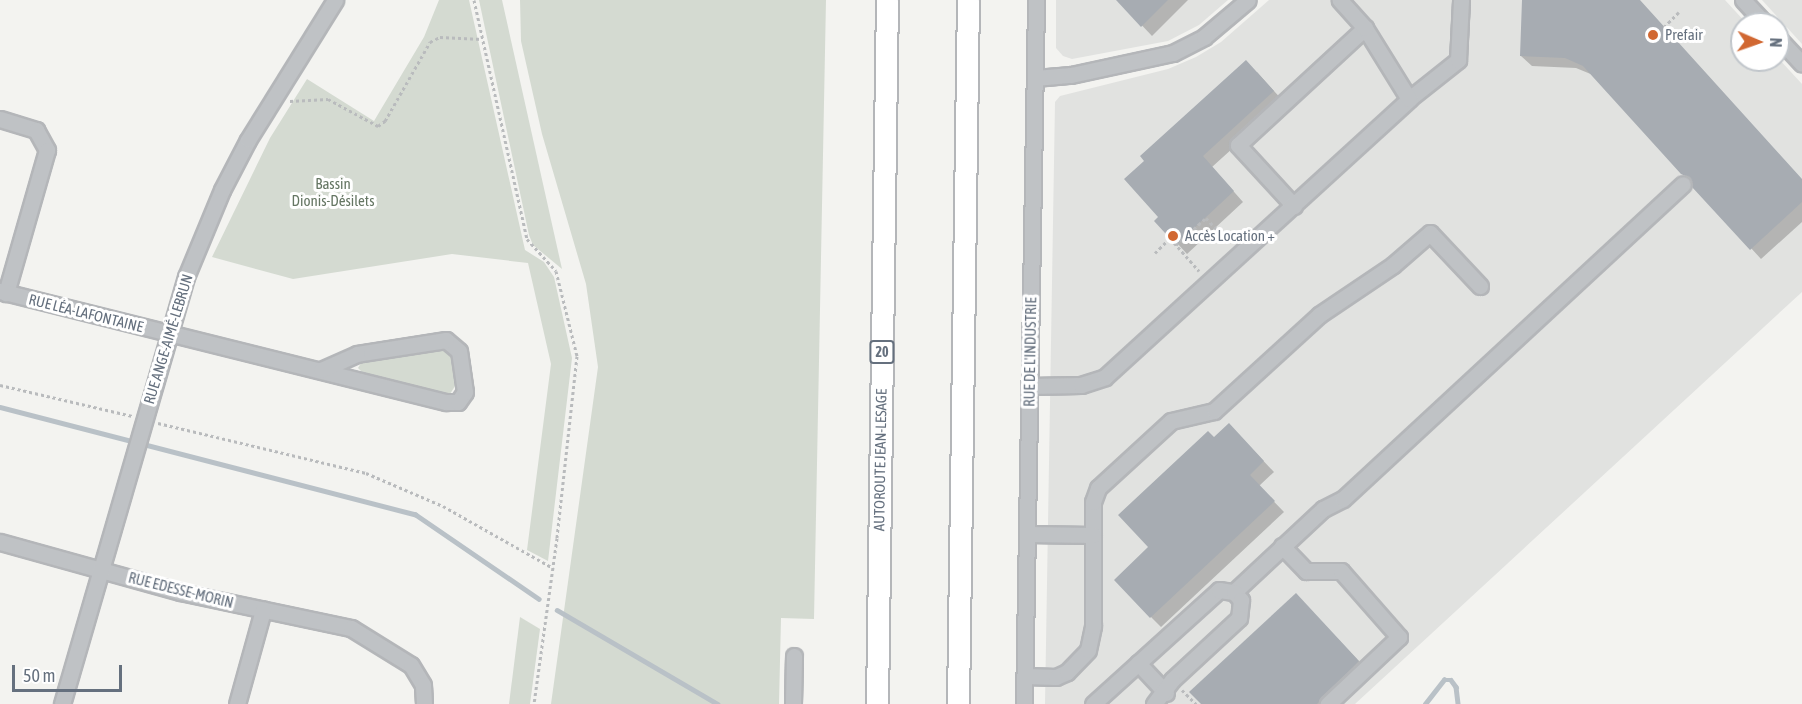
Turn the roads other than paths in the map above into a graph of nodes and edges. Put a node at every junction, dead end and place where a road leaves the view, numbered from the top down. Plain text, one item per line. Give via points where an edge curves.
1 (335, 0) edge
2 (887, 0) edge
3 (968, 0) edge
4 (1036, 0) edge
5 (1248, 0) edge
6 (1340, 0) edge
7 (1461, 0) edge
8 (1743, 0) edge
9 (1754, 12) edge
10 (1365, 28) junction
11 (1790, 51) edge
12 (1802, 64) edge
13 (1035, 78) junction
14 (1409, 99) junction
15 (0, 119) edge
16 (1683, 184) dead end
17 (1294, 206) junction
18 (1480, 286) dead end
19 (3, 292) edge
20 (167, 332) junction
21 (321, 370) junction
22 (1029, 386) junction
23 (1027, 534) junction
24 (1093, 535) junction
25 (0, 542) edge
26 (1282, 546) junction
27 (100, 569) junction
28 (1234, 592) junction
29 (263, 610) junction
30 (794, 656) dead end
31 (1138, 663) junction
32 (1025, 676) junction
33 (1172, 689) junction
34 (62, 704) edge
35 (237, 704) edge
36 (424, 704) edge
37 (793, 704) edge
38 (877, 704) edge
39 (958, 704) edge
40 (1024, 704) edge
41 (1093, 704) edge
42 (1154, 704) edge
43 (1328, 704) edge

1 - 20 street, RUE ANGE-AIMÉ-LEBRUN via 222,189
2 - 38 highway, AUTOROUTE JEAN-LESAGE / 20
3 - 39 highway
4 - 13 street, RUE DE L'INDUSTRIE
5 - 13 street via 1204,37 1173,53 1071,75
6 - 10 street
7 - 14 street via 1458,60
8 - 9 street
10 - 14 street
10 - 17 street via 1238,145
11 - 12 street
13 - 22 street, RUE DE L'INDUSTRIE
14 - 17 street
15 - 19 street, RUE LÉA-LAFONTAINE via 36,130 47,150
16 - 26 street via 1343,499 1323,509
17 - 22 street via 1237,252 1105,377 1081,385
18 - 24 street via 1430,233 1393,265 1319,315 1214,411 1171,421 1098,488 1093,502
19 - 20 street, RUE LÉA-LAFONTAINE
20 - 21 street, RUE LÉA-LAFONTAINE
20 - 27 street, RUE ANGE-AIMÉ-LEBRUN
21 - 21 street, RUE LÉA-LAFONTAINE via 452,403 461,400 465,392 459,351 446,340 357,354
22 - 23 street, RUE DE L'INDUSTRIE
23 - 24 street
23 - 32 street, RUE DE L'INDUSTRIE
24 - 32 street via 1093,626 1088,650 1062,676
25 - 27 street, RUE EDESSE-MORIN
26 - 28 street
26 - 43 street via 1306,571 1341,572 1399,637
27 - 29 street, RUE EDESSE-MORIN
27 - 34 street, RUE ANGE-AIMÉ-LEBRUN
28 - 31 street via 1219,590
28 - 33 street via 1241,600 1239,618 1172,680
29 - 35 street
29 - 36 street, RUE EDESSE-MORIN via 362,633 415,669 423,685
30 - 37 street
31 - 33 street
31 - 41 street
32 - 40 street, RUE DE L'INDUSTRIE
33 - 42 street

